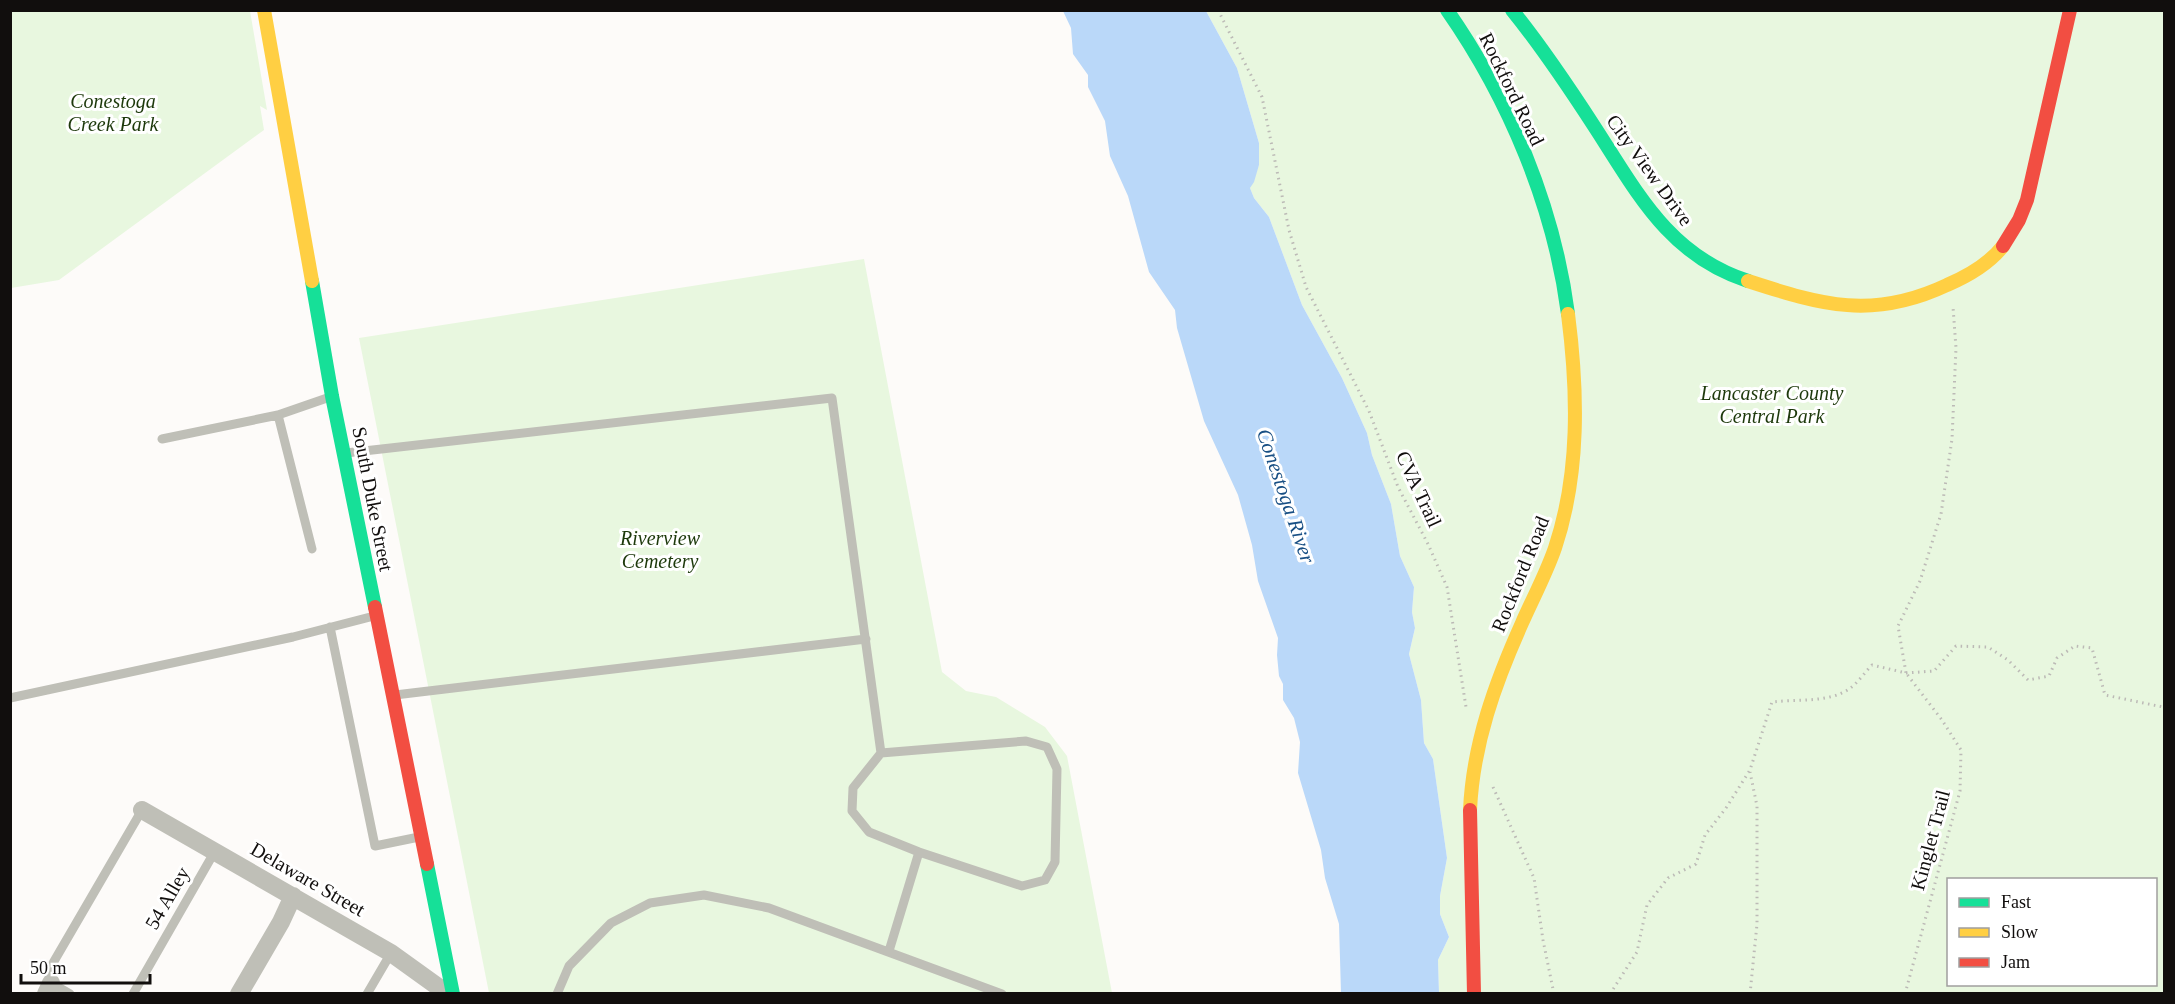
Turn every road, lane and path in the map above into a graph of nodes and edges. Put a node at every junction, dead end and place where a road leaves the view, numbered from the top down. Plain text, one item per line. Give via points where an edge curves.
1 (264, 10) edge
2 (1218, 10) edge
3 (1447, 10) edge
4 (1512, 10) edge
5 (2070, 10) edge
6 (1951, 284) junction
7 (332, 396) junction
8 (278, 415) junction
9 (162, 439) dead end
10 (344, 453) junction
11 (312, 549) dead end
12 (376, 616) junction
13 (330, 627) junction
14 (866, 639) junction
15 (1906, 673) junction
16 (393, 696) junction
17 (10, 698) edge
18 (2164, 709) edge
19 (1467, 711) dead end
20 (882, 753) junction
21 (1750, 770) junction
22 (1491, 783) dead end
23 (142, 810) joint
24 (421, 837) junction
25 (215, 851) junction
26 (919, 852) junction
27 (293, 896) junction
28 (889, 951) junction
29 (391, 953) junction
30 (48, 988) edge
31 (70, 993) edge
32 (133, 993) edge
33 (239, 993) edge
34 (367, 993) edge
35 (450, 993) edge
36 (557, 993) edge
37 (1002, 993) edge
38 (1474, 993) edge
39 (1554, 993) edge
40 (1610, 993) edge
41 (1750, 993) edge
42 (1905, 993) edge

1 - 7 street, South Duke Street
2 - 19 path, CVA Trail via 1262,97 1289,230 1306,287 1369,411 1398,487 1447,587
3 - 38 street, Rockford Road via 1491,81 1532,174 1558,265 1576,377 1574,459 1559,537 1493,692 1477,754 1470,803
4 - 6 street, City View Drive via 1546,53 1662,226 1710,266 1820,303 1854,308 1914,299
5 - 6 street, City View Drive via 2019,223 1997,255
6 - 15 path via 1956,348 1952,439 1941,514 1920,581 1898,626
7 - 8 lane
7 - 10 street, South Duke Street
8 - 9 lane
8 - 11 lane
10 - 12 street, South Duke Street
10 - 14 lane via 832,398
12 - 13 lane
12 - 16 street, South Duke Street
13 - 17 lane
13 - 24 lane via 375,846
14 - 16 lane
14 - 20 lane
15 - 18 path via 1934,671 1956,646 1988,647 2028,680 2049,676 2057,658 2075,646 2092,648 2105,695
15 - 21 path via 1872,665 1849,689 1827,699 1772,702
15 - 42 path, Kinglet Trail via 1961,750 1960,791
16 - 24 street, South Duke Street
20 - 26 lane via 853,788 852,812 868,832
20 - 26 lane via 1026,741 1047,747 1057,770 1055,862 1045,880 1022,886
21 - 40 path via 1705,835 1696,864 1668,878 1647,905 1637,952
21 - 41 path via 1757,806 1756,924
22 - 39 path via 1534,878
23 - 25 street, Delaware Street
23 - 30 lane via 53,963
24 - 35 street, South Duke Street
25 - 27 street, Delaware Street
25 - 32 lane, 54 Alley
26 - 28 lane
27 - 29 street, Delaware Street
27 - 33 street
28 - 36 lane via 769,908 704,895 650,903 611,923 569,966
28 - 37 lane
29 - 34 lane
29 - 35 street, Delaware Street
30 - 31 lane

